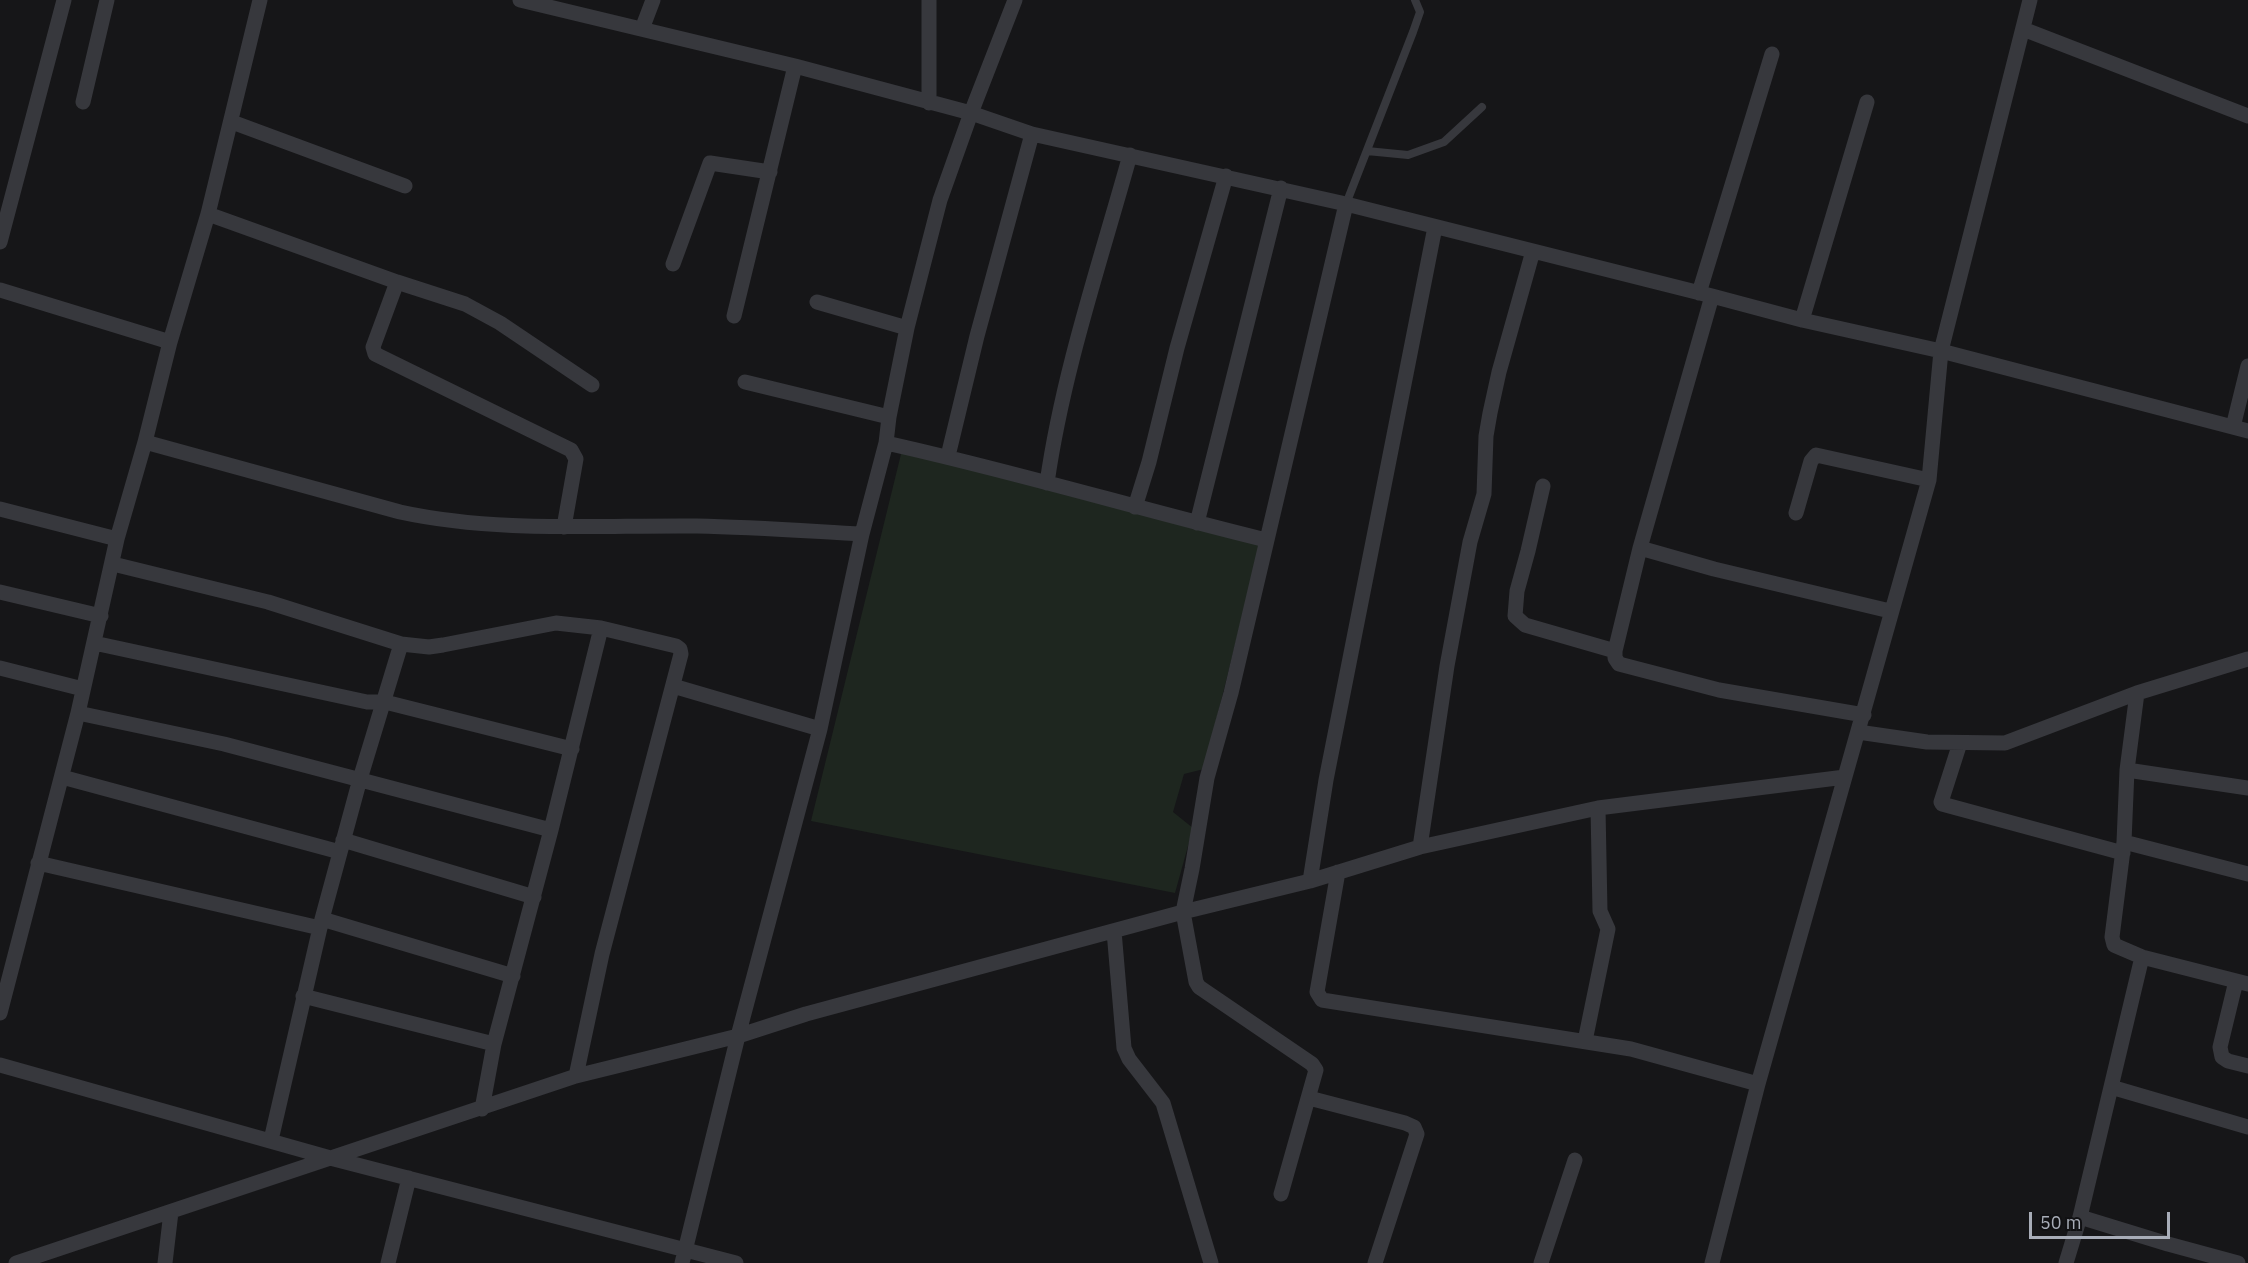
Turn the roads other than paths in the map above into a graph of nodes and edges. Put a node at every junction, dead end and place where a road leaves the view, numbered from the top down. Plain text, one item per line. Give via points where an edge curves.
1 (64, 0) edge
2 (107, 0) edge
3 (260, 0) edge
4 (520, 0) edge
5 (653, 0) edge
6 (929, 0) edge
7 (1015, 0) edge
8 (1415, 0) edge
9 (2030, 0) edge
10 (642, 29) junction
11 (2023, 29) junction
12 (1772, 54) dead end
13 (795, 66) junction
14 (83, 102) dead end
15 (1867, 102) dead end
16 (930, 103) junction
17 (1482, 107) dead end
18 (971, 113) junction
19 (2248, 116) edge
20 (232, 122) junction
21 (1032, 134) junction
22 (1367, 151) junction
23 (1130, 155) junction
24 (770, 172) junction
25 (1226, 176) junction
26 (405, 186) dead end
27 (1281, 188) junction
28 (1346, 204) junction
29 (208, 214) junction
30 (1435, 227) junction
31 (0, 242) edge
32 (1533, 251) junction
33 (673, 264) dead end
34 (397, 282) junction
35 (0, 291) edge
36 (1706, 294) junction
37 (817, 302) dead end
38 (734, 316) dead end
39 (1802, 320) junction
40 (907, 328) junction
41 (170, 342) junction
42 (1941, 351) junction
43 (2248, 366) edge
44 (745, 382) dead end
45 (592, 385) dead end
46 (889, 417) junction
47 (2241, 429) edge
48 (145, 442) junction
49 (886, 442) junction
50 (948, 456) junction
51 (1929, 480) junction
52 (1047, 483) junction
53 (1543, 486) dead end
54 (1135, 507) junction
55 (0, 509) edge
56 (1796, 513) dead end
57 (1197, 524) junction
58 (564, 527) junction
59 (862, 534) junction
60 (117, 539) junction
61 (1266, 540) junction
62 (1640, 548) junction
63 (113, 564) junction
64 (0, 592) edge
65 (1890, 611) junction
66 (101, 616) junction
67 (601, 628) junction
68 (94, 643) junction
69 (401, 644) junction
70 (1615, 651) junction
71 (2248, 659) edge
72 (0, 668) edge
73 (673, 686) junction
74 (82, 689) junction
75 (2137, 693) junction
76 (385, 702) junction
77 (78, 713) junction
78 (1864, 715) junction
79 (820, 729) junction
80 (1858, 732) junction
81 (1960, 743) junction
82 (572, 749) junction
83 (2127, 770) junction
84 (62, 777) junction
85 (1845, 777) junction
86 (360, 779) junction
87 (2248, 788) edge
88 (1598, 808) junction
89 (551, 830) junction
90 (341, 846) junction
91 (1420, 847) junction
92 (2123, 848) junction
93 (38, 863) junction
94 (1338, 872) junction
95 (2248, 874) edge
96 (1310, 881) junction
97 (534, 897) junction
98 (1183, 912) junction
99 (321, 924) junction
100 (1114, 931) junction
101 (2142, 957) junction
102 (513, 976) junction
103 (2242, 982) edge
104 (303, 996) junction
105 (0, 1013) edge
106 (738, 1036) junction
107 (1585, 1041) junction
108 (494, 1044) junction
109 (0, 1065) edge
110 (2248, 1066) edge
111 (576, 1076) junction
112 (1758, 1083) junction
113 (2111, 1087) junction
114 (1309, 1098) junction
115 (482, 1109) junction
116 (2248, 1127) edge
117 (271, 1140) junction
118 (334, 1159) junction
119 (1575, 1160) dead end
120 (409, 1178) junction
121 (1281, 1194) dead end
122 (171, 1212) junction
123 (2080, 1217) junction
124 (684, 1256) edge
125 (16, 1263) edge
126 (165, 1263) edge
127 (388, 1263) edge
128 (736, 1263) edge
129 (1211, 1263) edge
130 (1376, 1263) edge
131 (1541, 1263) edge
132 (1712, 1263) edge
133 (2066, 1263) edge
134 (2238, 1263) edge

1 - 31 street
2 - 14 street
3 - 20 street
4 - 10 street
5 - 10 street
6 - 16 street
7 - 18 street
8 - 22 lane via 1420,12
9 - 11 street
10 - 13 street
11 - 19 street
11 - 42 street
12 - 36 street
13 - 16 street
13 - 24 street
15 - 39 street
16 - 18 street
17 - 22 lane via 1444,142 1408,155
18 - 21 street
18 - 40 street via 940,200
20 - 26 street
20 - 29 street
21 - 23 street
21 - 50 street
22 - 28 lane
23 - 25 street
23 - 52 street via 1052,442
24 - 33 street via 710,163
24 - 38 street
25 - 27 street
25 - 54 street
27 - 28 street
27 - 57 street
28 - 30 street
28 - 61 street
29 - 34 street
29 - 41 street
30 - 32 street
30 - 96 street via 1326,780
32 - 36 street
32 - 91 street via 1490,413 1484,494 1470,542 1447,666
34 - 45 street via 465,304
34 - 58 street via 373,347 375,354 571,450 576,459
35 - 41 street
36 - 39 street
36 - 62 street
37 - 40 street
39 - 42 street
40 - 46 street
41 - 48 street
42 - 47 street
42 - 51 street
43 - 47 street
44 - 46 street
46 - 49 street
48 - 58 street via 441,521
48 - 60 street
49 - 50 street
49 - 59 street
50 - 52 street
51 - 56 street via 1816,455
51 - 65 street
52 - 54 street
53 - 70 street via 1517,591 1515,616 1524,625
54 - 57 street
55 - 60 street
57 - 61 street
58 - 59 street via 697,526
59 - 79 street
60 - 63 street
61 - 98 street via 1207,778
62 - 65 street
62 - 70 street
63 - 66 street
63 - 69 street via 268,602
64 - 66 street
65 - 78 street
66 - 68 street
67 - 69 street via 556,623 429,647
67 - 73 street via 680,649
67 - 82 street
68 - 74 street
68 - 76 street via 367,702
69 - 76 street
70 - 78 street via 1619,664 1676,680
71 - 75 street
72 - 74 street
73 - 79 street
73 - 111 street via 602,954
74 - 77 street
75 - 81 street via 2005,743
75 - 83 street
76 - 82 street
76 - 86 street
77 - 84 street
77 - 86 street via 224,744
78 - 80 street
79 - 106 street
80 - 81 street
80 - 85 street
81 - 92 street via 1942,804
82 - 89 street
83 - 87 street
83 - 92 street
84 - 90 street
84 - 93 street
85 - 88 street
85 - 112 street
86 - 89 street
86 - 90 street
88 - 91 street
88 - 107 street via 1600,911 1608,929
89 - 97 street
90 - 97 street
90 - 99 street
91 - 94 street
92 - 95 street
92 - 101 street via 2112,937 2114,945
93 - 99 street
93 - 105 street
94 - 96 street
94 - 107 street via 1317,992 1322,999
96 - 98 street
97 - 102 street
98 - 100 street
98 - 114 street via 1196,982 1312,1064 1316,1070
99 - 102 street
99 - 104 street
100 - 106 street
100 - 129 street via 1124,1048 1163,1103
101 - 103 street
101 - 113 street
102 - 108 street
103 - 110 street via 2220,1047 2222,1057
104 - 108 street
104 - 117 street
106 - 111 street
106 - 124 street
107 - 112 street via 1631,1049
108 - 115 street
109 - 117 street
111 - 115 street
112 - 132 street
113 - 116 street
113 - 123 street
114 - 121 street
114 - 130 street via 1405,1123 1414,1127 1417,1134
115 - 118 street
117 - 118 street
118 - 120 street
118 - 122 street
119 - 131 street
120 - 124 street
120 - 127 street
122 - 125 street
122 - 126 street
123 - 133 street
123 - 134 street
124 - 128 street

